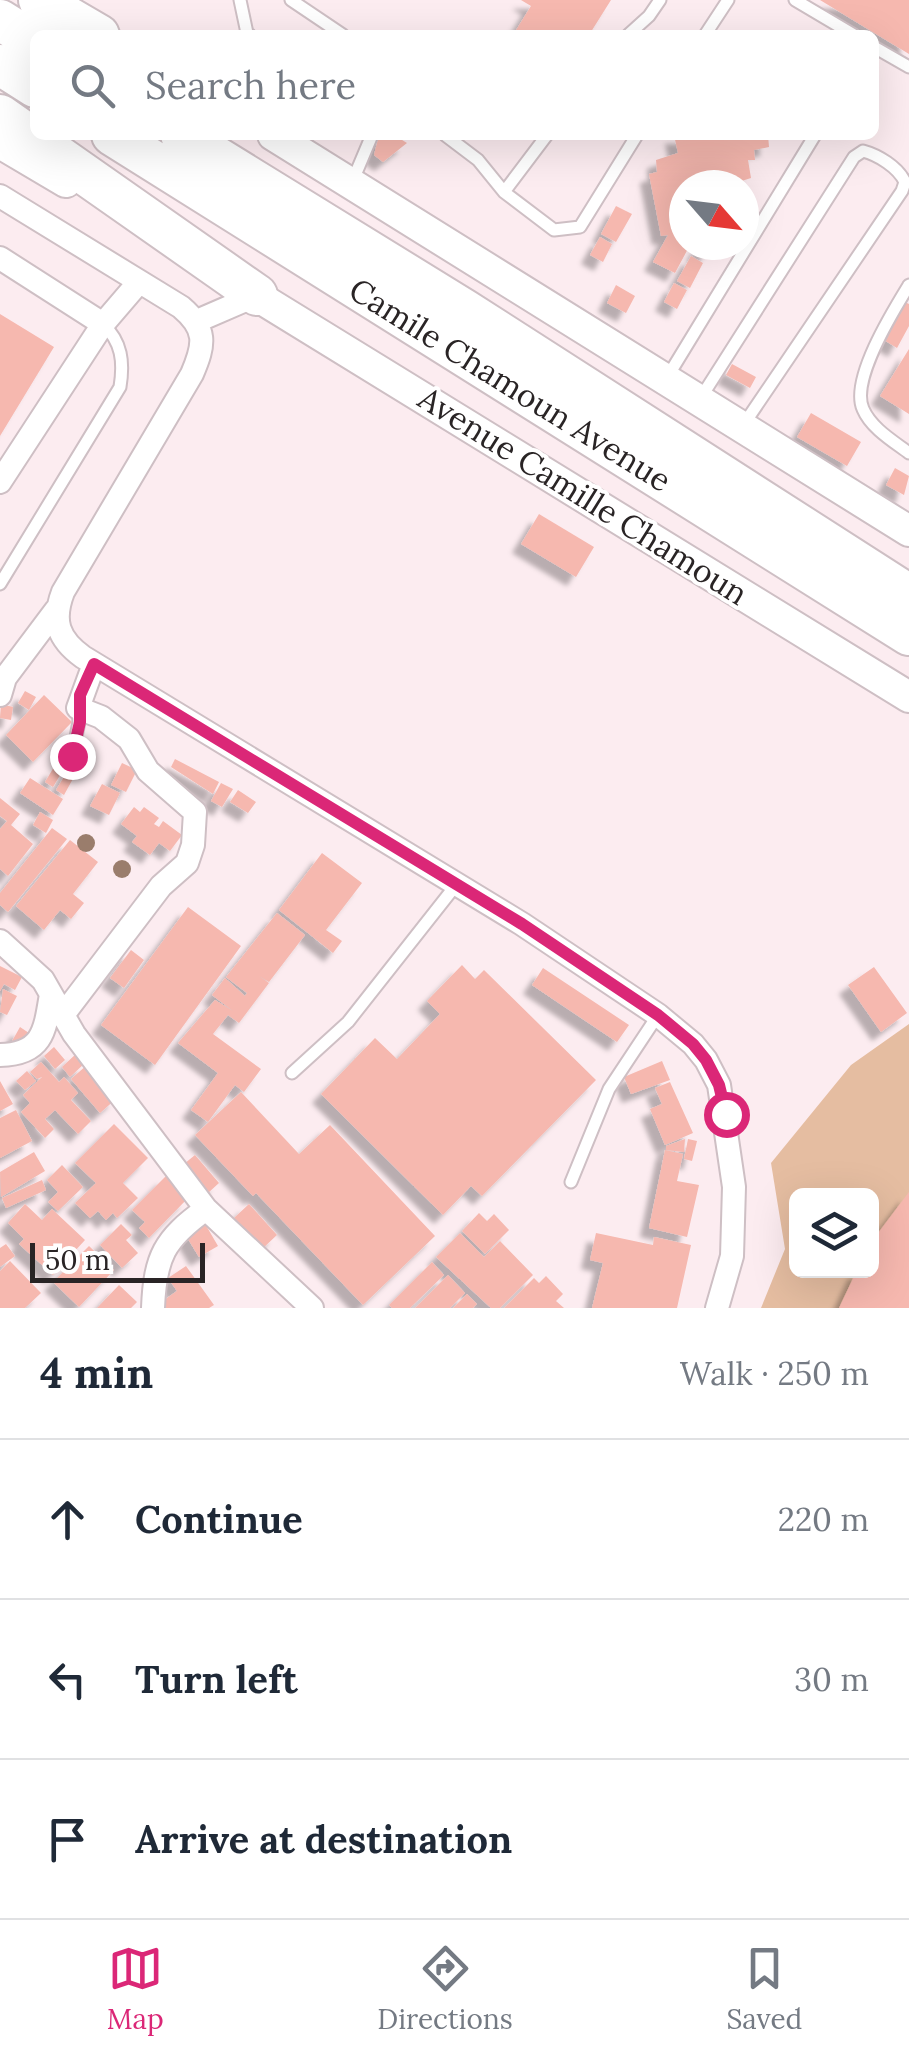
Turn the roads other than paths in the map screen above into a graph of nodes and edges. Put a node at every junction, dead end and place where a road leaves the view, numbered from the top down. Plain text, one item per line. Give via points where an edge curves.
1 (39, 0) edge
2 (64, 0) edge
3 (240, 0) edge
4 (291, 0) edge
5 (660, 0) edge
6 (728, 0) edge
7 (795, 0) edge
8 (0, 20) edge
9 (91, 30) edge
10 (110, 30) edge
11 (246, 30) edge
12 (336, 30) edge
13 (633, 30) edge
14 (708, 30) edge
15 (846, 30) edge
16 (30, 39) edge
17 (879, 50) edge
18 (0, 65) edge
19 (909, 67) edge
20 (30, 84) edge
21 (0, 115) edge
22 (30, 136) edge
23 (36, 140) edge
24 (120, 140) edge
25 (190, 140) edge
26 (281, 140) edge
27 (370, 140) edge
28 (452, 140) edge
29 (543, 140) edge
30 (634, 140) edge
31 (812, 140) edge
32 (0, 143) edge
33 (351, 184) junction
34 (504, 192) junction
35 (0, 196) edge
36 (0, 258) edge
37 (139, 282) junction
38 (909, 285) edge
39 (257, 295) junction
40 (197, 320) junction
41 (104, 324) junction
42 (666, 380) junction
43 (699, 400) junction
44 (742, 427) junction
45 (909, 453) edge
46 (0, 482) edge
47 (909, 531) edge
48 (0, 584) edge
49 (909, 595) edge
50 (56, 610) junction
51 (909, 634) edge
52 (94, 664) junction
53 (0, 695) edge
54 (909, 697) edge
55 (78, 708) junction
56 (72, 756) dead end
57 (456, 885) junction
58 (0, 941) edge
59 (51, 994) junction
60 (63, 1015) junction
61 (658, 1015) junction
62 (0, 1055) edge
63 (292, 1073) dead end
64 (571, 1182) dead end
65 (206, 1209) junction
66 (153, 1308) edge
67 (312, 1308) edge
68 (717, 1308) edge

1 - 9 highway
2 - 10 main road
3 - 11 lane
4 - 12 lane
5 - 13 lane
6 - 14 lane
7 - 15 lane
8 - 16 highway
17 - 19 lane
18 - 20 highway
21 - 22 highway
23 - 39 highway
24 - 51 highway, Camile Chamoun Avenue
25 - 49 highway, Camile Chamoun Avenue
26 - 33 main road
27 - 33 lane
28 - 34 lane
29 - 34 lane
30 - 34 lane via 580,227 554,230
31 - 42 lane
32 - 39 main road, Avenue Camille Chamoun
33 - 42 main road
35 - 37 street
36 - 41 street
37 - 40 street
37 - 41 street
38 - 45 lane via 859,391 864,411 882,434
39 - 40 street
39 - 54 main road, Avenue Camille Chamoun
40 - 50 street via 202,336 192,374
41 - 46 street
41 - 48 lane via 121,353 120,387
42 - 43 main road
43 - 44 main road
43 - 44 lane via 854,157 873,154 901,174 902,191
44 - 47 main road
50 - 52 street via 62,637
50 - 53 street
52 - 55 street
52 - 57 street
55 - 56 lane
55 - 60 street via 128,739 148,771 195,812 194,845
57 - 61 street
57 - 63 lane via 348,1022
58 - 59 street
59 - 60 street
59 - 62 street via 38,1042 26,1052
60 - 65 street
61 - 64 lane via 609,1089
61 - 68 street via 706,1060 726,1114 735,1228
65 - 66 street via 169,1239 154,1276
65 - 67 street

